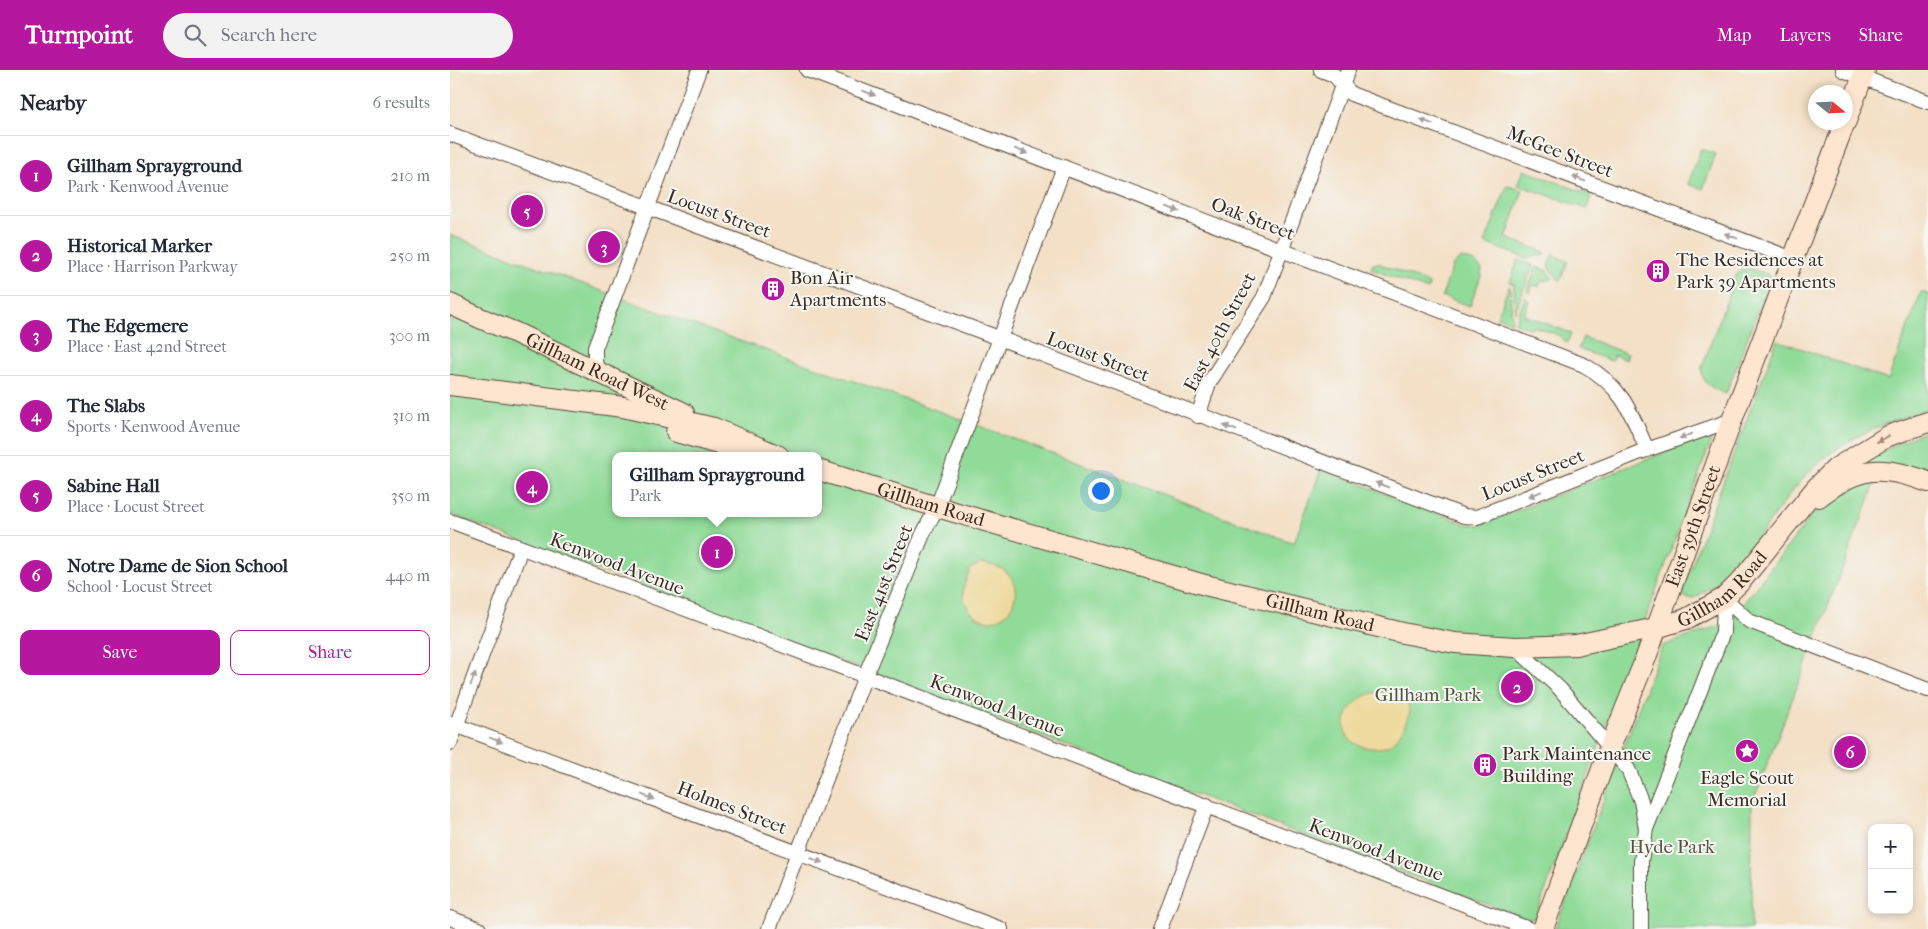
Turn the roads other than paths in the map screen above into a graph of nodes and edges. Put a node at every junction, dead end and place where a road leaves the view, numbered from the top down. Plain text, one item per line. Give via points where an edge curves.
1 (699, 70) edge
2 (807, 70) edge
3 (1321, 70) edge
4 (1348, 70) edge
5 (1843, 70) edge
6 (829, 74) edge
7 (1863, 74) edge
8 (1343, 85) junction
9 (1853, 101) edge
10 (1928, 102) edge
11 (1842, 130) edge
12 (450, 134) edge
13 (1064, 167) junction
14 (648, 208) junction
15 (1282, 250) junction
16 (1793, 259) junction
17 (450, 304) edge
18 (480, 318) junction
19 (999, 338) junction
20 (595, 348) junction
21 (576, 361) junction
22 (598, 373) junction
23 (450, 385) edge
24 (479, 389) junction
25 (623, 407) junction
26 (1198, 416) junction
27 (1732, 420) junction
28 (1928, 422) edge
29 (714, 428) junction
30 (666, 429) junction
31 (1647, 450) junction
32 (745, 452) edge
33 (770, 452) edge
34 (822, 471) edge
35 (1928, 482) edge
36 (937, 507) junction
37 (1794, 516) junction
38 (450, 521) edge
39 (521, 548) junction
40 (1724, 598) junction
41 (1656, 628) junction
42 (1515, 647) junction
43 (865, 676) junction
44 (1928, 690) edge
45 (453, 724) edge
46 (450, 743) edge
47 (1610, 747) junction
48 (1207, 805) junction
49 (1646, 829) junction
50 (797, 853) junction
51 (450, 918) edge
52 (479, 929) edge
53 (769, 929) edge
54 (1001, 929) edge
55 (1160, 929) edge
56 (1529, 929) edge
57 (1543, 929) edge
58 (1641, 929) edge

1 - 14 street
2 - 6 street, Oak Street
3 - 8 street, McGee Street via 1334,75
4 - 8 street, East 40th Street
5 - 7 street
6 -> 13 street, Oak Street
7 - 9 main road, East 39th Street
7 - 10 street
8 - 15 street, East 40th Street
16 -> 8 street, McGee Street via 1351,94
11 - 16 main road, East 39th Street
12 - 14 street, Locust Street
13 -> 15 street, Oak Street
13 - 19 street, East 41st Street
14 - 19 street, Locust Street
14 - 20 street
15 - 26 street, East 40th Street via 1264,297 1209,383
15 - 31 street, Oak Street via 1594,371 1610,382 1626,401
16 - 27 main road, East 39th Street
17 - 18 main road, Gillham Road West
18 - 21 main road, Gillham Road West
18 - 25 main road, Gillham Road West via 517,342 596,383
19 - 26 street, Locust Street
19 - 36 street, East 41st Street
20 - 21 street
20 - 22 street
21 - 22 main road, Gillham Road West
22 - 29 main road, Gillham Road West
23 - 24 main road
24 - 25 main road
24 - 30 main road
25 - 29 main road
25 - 30 main road, Gillham Road West
31 -> 26 street, Locust Street via 1477,518 1464,516
27 -> 31 street, Locust Street
27 - 41 main road, East 39th Street
28 -> 37 main road, Gillham Road via 1888,436 1849,458 1816,488
29 - 33 main road
30 - 32 main road
34 - 36 main road, Gillham Road
35 - 37 main road, Gillham Road via 1893,471 1852,475
36 - 42 main road, Gillham Road via 1205,584 1386,629 1455,643
36 - 43 street, East 41st Street
37 - 40 main road, Gillham Road via 1742,581
38 - 39 street, Kenwood Avenue
39 - 43 street, Kenwood Avenue
45 -> 39 street
40 - 41 main road, Gillham Road via 1686,619
40 - 44 street via 1749,621
40 - 49 street via 1723,632
41 - 42 main road, Gillham Road via 1576,645
41 - 47 main road, East 39th Street
42 - 47 street via 1560,688
43 - 48 street, Kenwood Avenue
43 - 50 street, East 41st Street
45 - 46 street
45 -> 50 street, Holmes Street
47 - 49 street via 1633,779
47 - 57 main road, East 39th Street
48 - 55 street
48 - 56 street, Kenwood Avenue
49 - 58 street
50 - 53 street, East 41st Street
50 -> 54 street, Holmes Street
51 - 52 street

